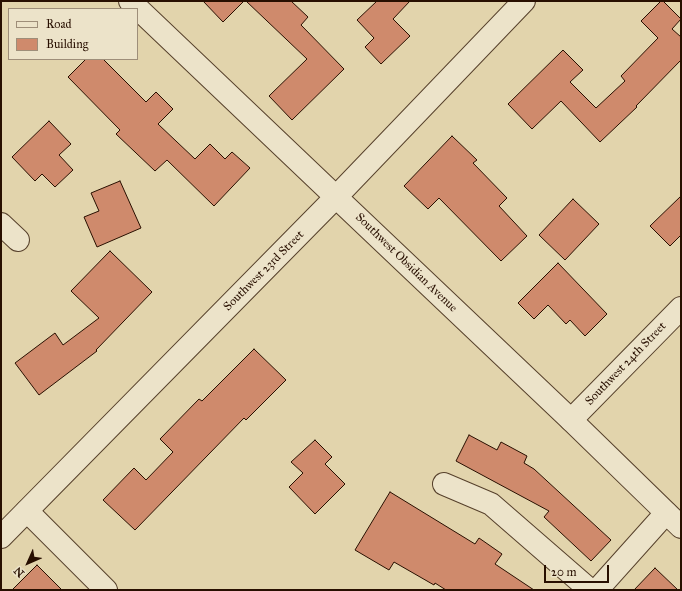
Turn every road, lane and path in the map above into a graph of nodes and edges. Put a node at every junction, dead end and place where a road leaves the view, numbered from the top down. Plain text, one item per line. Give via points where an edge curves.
1 (130, 1) edge
2 (524, 1) edge
3 (137, 8) edge
4 (138, 9) edge
5 (336, 197) junction
6 (1, 224) edge
7 (18, 240) dead end
8 (681, 308) edge
9 (571, 420) junction
10 (444, 484) dead end
11 (28, 511) junction
12 (673, 520) edge
13 (1, 537) edge
14 (106, 590) edge
15 (590, 590) edge
16 (597, 590) edge

1 - 3 street, Southwest Obsidian Avenue
2 - 5 street, Southwest 23rd Street
4 - 5 street, Southwest Obsidian Avenue
5 - 9 street, Southwest Obsidian Avenue
5 - 11 street, Southwest 23rd Street
6 - 7 street
8 - 9 street, Southwest 24th Street
9 - 12 street, Southwest Obsidian Avenue
10 - 15 street via 491,504
11 - 13 street, Southwest 23rd Street
11 - 14 street
12 - 16 street

